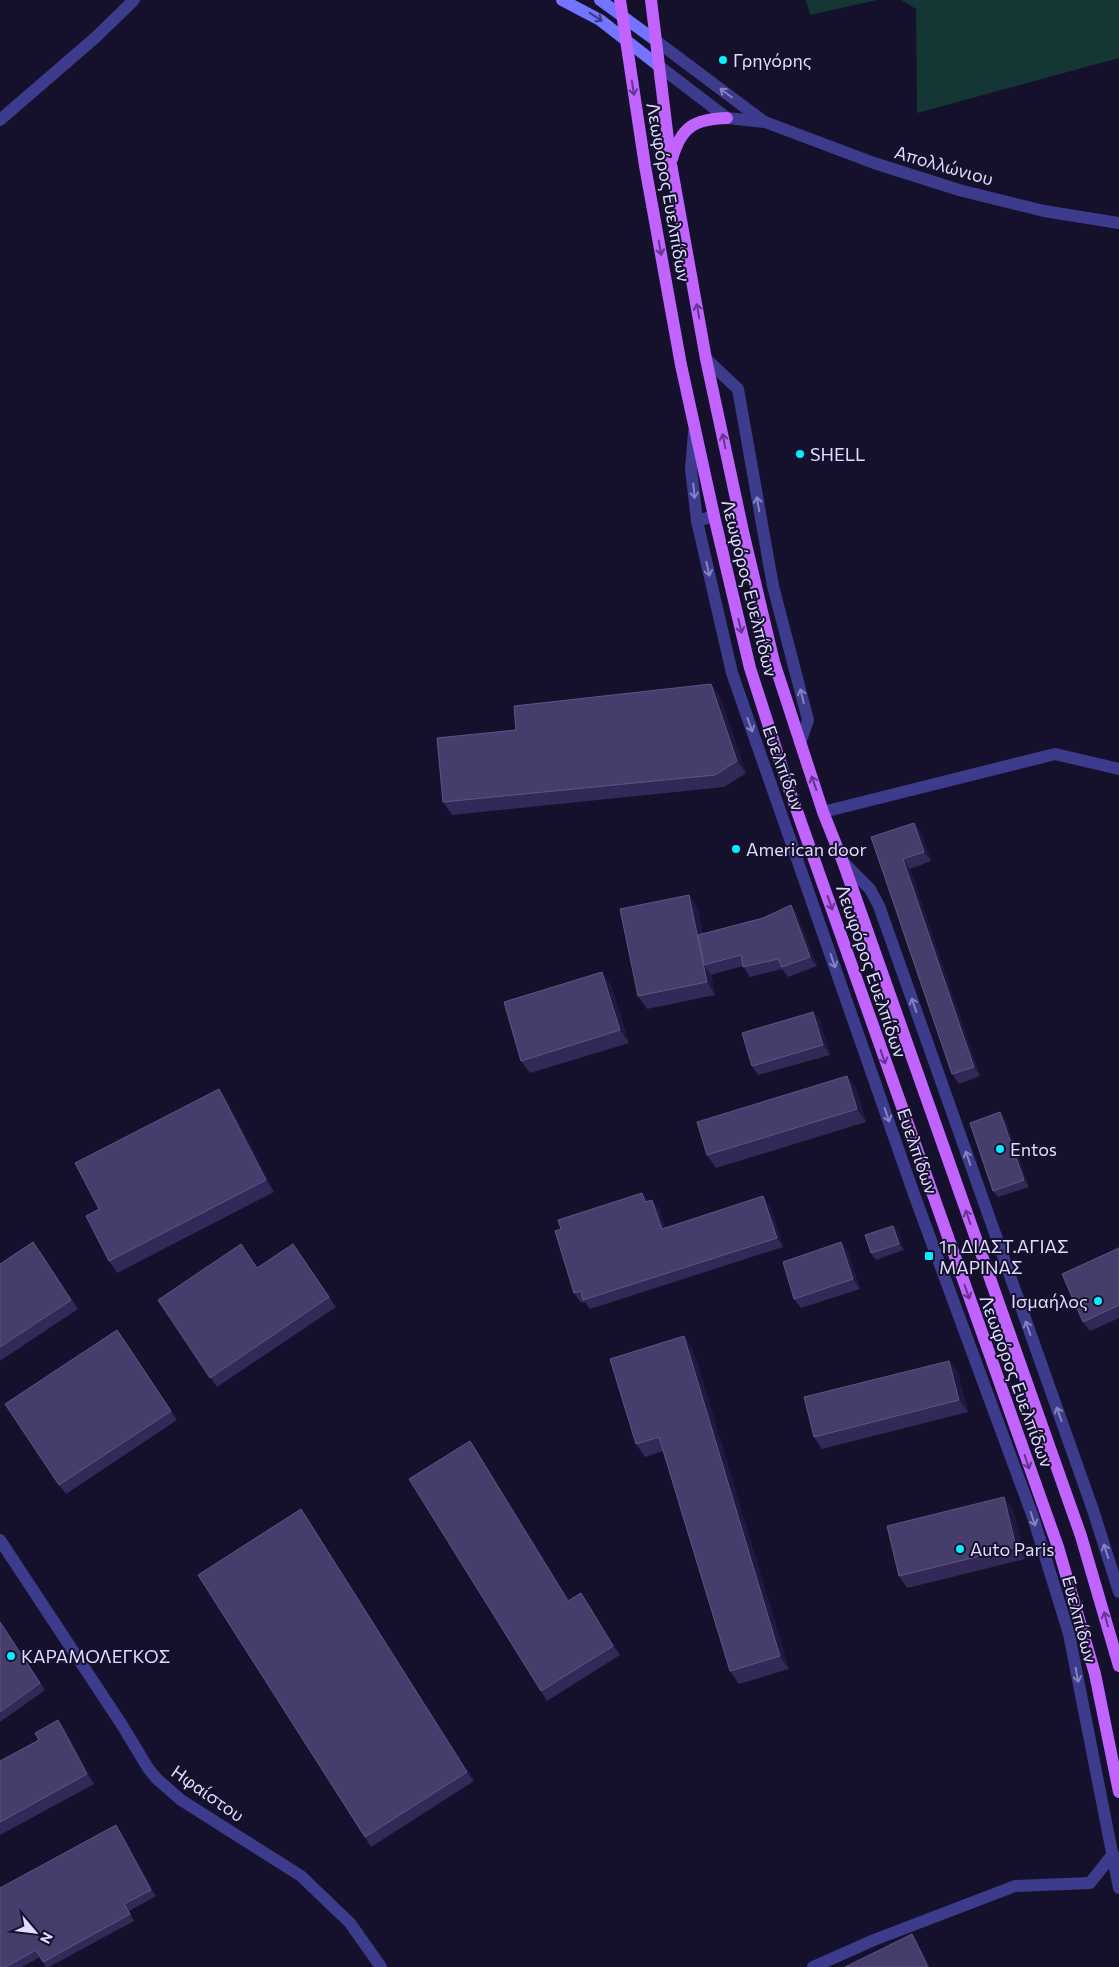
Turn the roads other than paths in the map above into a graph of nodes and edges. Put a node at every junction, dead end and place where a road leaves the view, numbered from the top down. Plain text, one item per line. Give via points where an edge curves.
1 (134, 0) edge
2 (562, 0) edge
3 (600, 0) edge
4 (620, 0) edge
5 (651, 0) edge
6 (622, 17) junction
7 (626, 40) junction
8 (656, 40) junction
9 (659, 66) junction
10 (727, 118) junction
11 (0, 120) edge
12 (765, 122) junction
13 (671, 164) junction
14 (1119, 223) edge
15 (706, 359) junction
16 (695, 425) junction
17 (714, 516) junction
18 (697, 521) junction
19 (763, 530) junction
20 (744, 536) junction
21 (750, 668) junction
22 (732, 673) junction
23 (800, 743) junction
24 (1119, 769) edge
25 (796, 808) junction
26 (823, 812) junction
27 (782, 815) junction
28 (843, 862) junction
29 (820, 875) junction
30 (806, 882) junction
31 (930, 1189) junction
32 (915, 1197) junction
33 (1044, 1374) junction
34 (1026, 1380) junction
35 (1018, 1436) junction
36 (1004, 1441) junction
37 (0, 1540) edge
38 (1119, 1592) edge
39 (1119, 1666) edge
40 (1119, 1792) edge
41 (1113, 1854) junction
42 (1119, 1888) edge
43 (381, 1967) edge
44 (812, 1967) edge

1 - 11 street
2 -> 7 main road via 600,20
3 - 6 main road, Απολλώνιου
4 - 6 main road, Λεωφόρος Ευελπίδων
5 - 8 main road, Λεωφόρος Ευελπίδων
6 - 7 main road, Λεωφόρος Ευελπίδων
6 - 8 main road, Απολλώνιου
7 - 9 main road
7 -> 16 main road, Λεωφόρος Ευελπίδων via 647,176
8 - 9 main road, Λεωφόρος Ευελπίδων
12 -> 8 street, Απολλώνιου
9 - 10 street
9 - 13 main road, Λεωφόρος Ευελπίδων
10 - 12 street, Απολλώνιου
10 - 13 main road via 703,120 687,129 679,138
12 - 14 street, Απολλώνιου via 874,163 959,190 1044,211
15 -> 13 main road, Λεωφόρος Ευελπίδων
19 -> 15 street, Ευελπίδων via 738,388
20 -> 15 main road, Λεωφόρος Ευελπίδων
16 - 17 main road, Λεωφόρος Ευελπίδων
16 -> 18 street, Ευελπίδων via 691,469
17 - 18 street
17 -> 21 main road, Λεωφόρος Ευελπίδων
18 -> 22 street, Ευελπίδων
19 - 20 street
23 -> 19 street, Ευελπίδων via 808,720 773,586
20 - 23 main road, Λεωφόρος Ευελπίδων via 774,662
21 - 22 street
21 - 25 main road, Λεωφόρος Ευελπίδων
22 -> 27 street, Ευελπίδων
26 -> 23 main road, Λεωφόρος Ευελπίδων
24 - 26 street via 1055,754
25 - 27 street
25 - 29 main road, Λεωφόρος Ευελπίδων
26 - 28 main road, Λεωφόρος Ευελπίδων
27 - 30 street, Ευελπίδων
33 -> 28 street via 879,906 870,889
34 -> 28 main road, Λεωφόρος Ευελπίδων
29 - 30 street
29 -> 31 main road, Λεωφόρος Ευελπίδων
30 -> 32 street, Ευελπίδων
31 - 32 street
31 -> 35 main road, Λεωφόρος Ευελπίδων
32 - 36 street, Ευελπίδων
33 - 34 street
38 -> 33 street
39 -> 34 main road, Λεωφόρος Ευελπίδων via 1082,1536
35 - 36 street
35 -> 40 main road, Λεωφόρος Ευελπίδων via 1075,1601 1095,1674
36 -> 41 street, Ευελπίδων via 1033,1517 1069,1634
37 - 43 street, Ηφαίστου via 157,1780 181,1800 301,1876 350,1923
41 - 42 street, Ευελπίδων
41 - 44 street via 1090,1883 1015,1886

